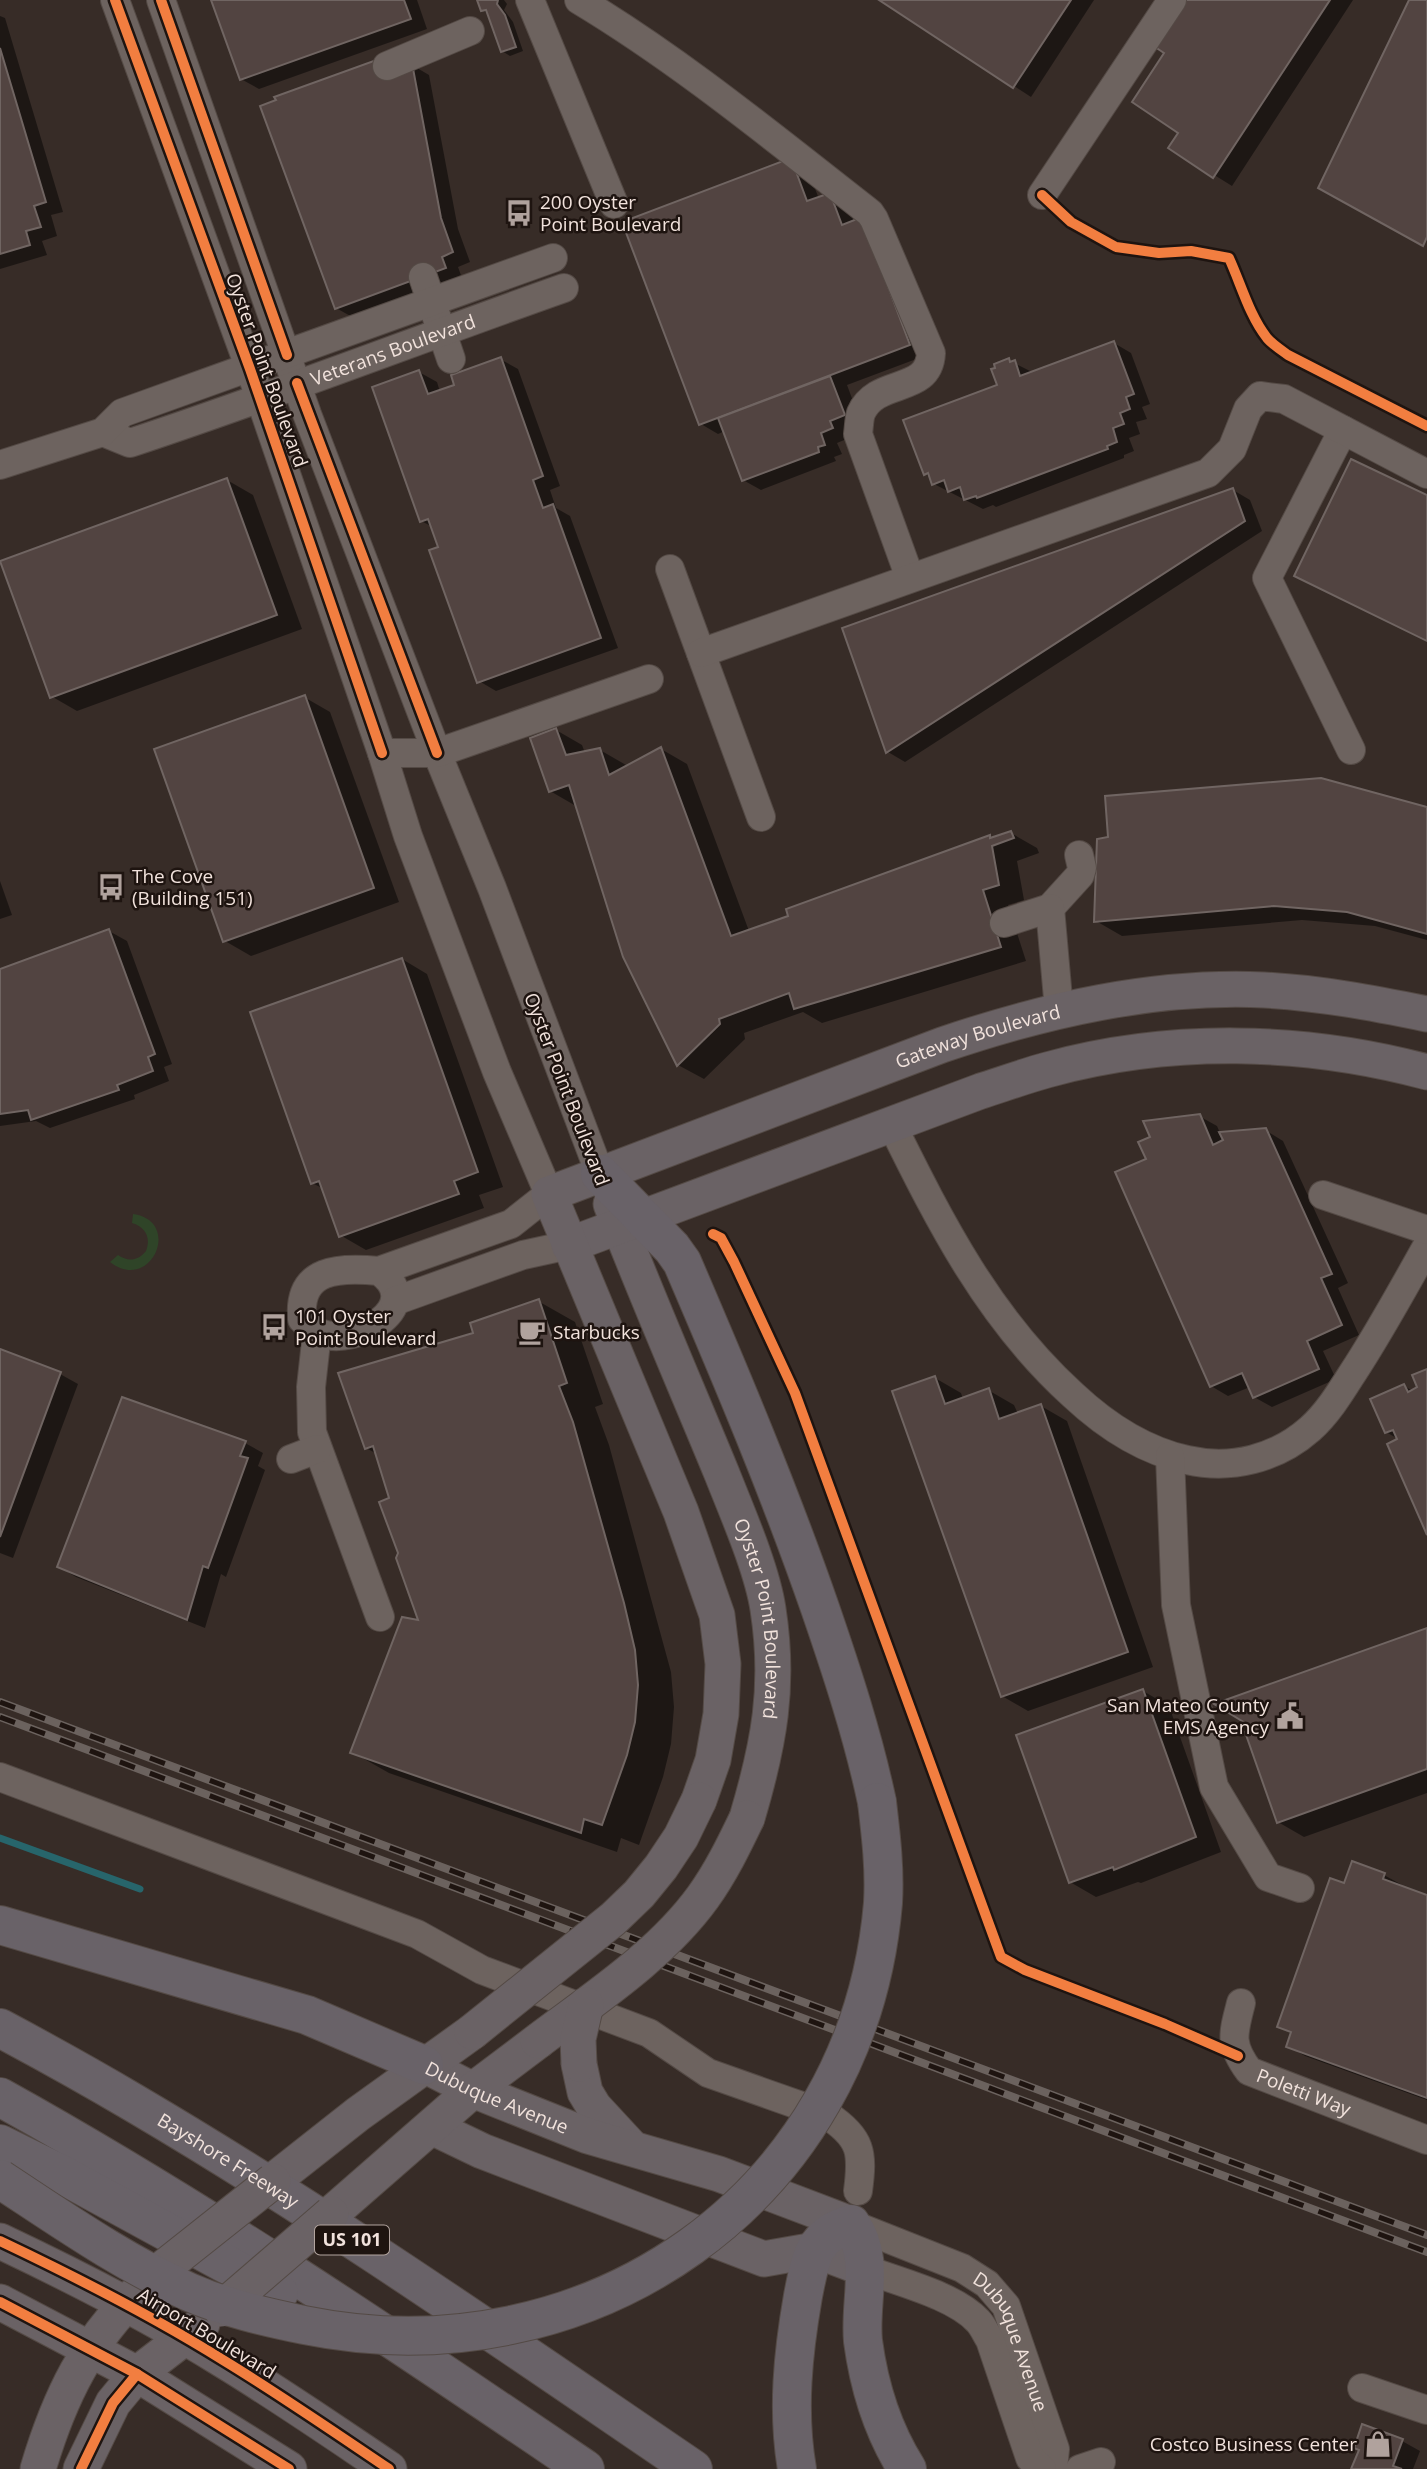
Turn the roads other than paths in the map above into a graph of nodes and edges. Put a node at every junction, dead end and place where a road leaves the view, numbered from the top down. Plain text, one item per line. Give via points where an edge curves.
1 (115, 0) edge
2 (161, 0) edge
3 (530, 0) edge
4 (579, 0) edge
5 (1172, 0) edge
6 (470, 31) dead end
7 (387, 66) dead end
8 (1042, 195) dead end
9 (614, 204) dead end
10 (553, 258) dead end
11 (564, 288) dead end
12 (428, 289) junction
13 (442, 331) junction
14 (287, 355) junction
15 (451, 359) dead end
16 (250, 369) junction
17 (297, 383) junction
18 (260, 398) junction
19 (1343, 430) junction
20 (103, 432) junction
21 (0, 465) edge
22 (1427, 474) edge
23 (670, 569) dead end
24 (910, 578) junction
25 (701, 653) junction
26 (649, 679) dead end
27 (1351, 750) dead end
28 (382, 753) junction
29 (437, 753) junction
30 (761, 817) dead end
31 (1076, 862) dead end
32 (1050, 908) junction
33 (1004, 923) dead end
34 (1059, 1010) junction
35 (1427, 1014) edge
36 (1427, 1072) edge
37 (891, 1123) junction
38 (600, 1174) junction
39 (549, 1194) junction
40 (1323, 1195) dead end
41 (630, 1222) junction
42 (1427, 1230) edge
43 (569, 1245) junction
44 (1427, 1246) edge
45 (379, 1271) junction
46 (395, 1301) junction
47 (317, 1333) junction
48 (317, 1449) junction
49 (1170, 1456) junction
50 (290, 1459) dead end
51 (380, 1617) dead end
52 (0, 1777) edge
53 (1300, 1888) dead end
54 (0, 1925) edge
55 (1241, 2003) dead end
56 (586, 2005) junction
57 (0, 2028) edge
58 (424, 2065) junction
59 (473, 2090) junction
60 (0, 2097) edge
61 (432, 2127) junction
62 (1427, 2140) edge
63 (0, 2144) edge
64 (631, 2147) junction
65 (0, 2179) edge
66 (854, 2208) junction
67 (0, 2241) edge
68 (815, 2250) junction
69 (865, 2269) junction
70 (0, 2302) edge
71 (125, 2304) junction
72 (185, 2337) junction
73 (90, 2348) junction
74 (137, 2374) junction
75 (1362, 2388) dead end
76 (1427, 2410) edge
77 (518, 2424) junction
78 (38, 2469) edge
79 (81, 2469) edge
80 (289, 2469) edge
81 (389, 2469) edge
82 (585, 2469) edge
83 (693, 2469) edge
84 (797, 2469) edge
85 (907, 2469) edge
86 (1042, 2469) edge
87 (1054, 2469) edge

1 - 16 street, Oyster Point Boulevard
2 - 14 street, Oyster Point Boulevard
3 - 9 street
4 - 24 street via 704,84 874,219 931,353 928,371 919,379 871,397 860,414 858,434
5 - 8 street
6 - 7 street
10 - 12 street, Veterans Boulevard
11 - 13 street, Veterans Boulevard
12 - 13 street
12 - 14 street, Veterans Boulevard
13 - 15 street
13 - 17 street, Veterans Boulevard
14 - 16 street, Veterans Boulevard
14 - 17 street, Oyster Point Boulevard
16 - 18 street, Oyster Point Boulevard
16 - 20 street, Veterans Boulevard via 122,413
17 - 18 street, Veterans Boulevard
17 - 29 street, Oyster Point Boulevard
18 - 20 street, Veterans Boulevard via 131,443
18 - 28 street, Oyster Point Boulevard
19 - 22 street
19 - 24 street via 1283,399 1260,396 1248,410 1232,449 1208,473
19 - 27 street via 1326,487 1267,578
20 - 21 street, Veterans Boulevard
23 - 25 street
24 - 25 street
25 - 30 street
26 - 29 street
28 - 29 street
28 - 39 street, Oyster Point Boulevard via 408,836
29 - 38 street, Oyster Point Boulevard
31 - 32 street
32 - 33 street
32 - 34 street
34 - 35 main road, Gateway Boulevard via 1184,991 1264,990 1347,998
34 - 38 main road, Gateway Boulevard via 942,1045
36 - 37 main road via 1339,1053 1261,1046 1188,1047 1048,1069
37 - 41 main road
37 - 49 street via 937,1214 1006,1325 1046,1371 1100,1420
38 - 39 main road, Gateway Boulevard
38 - 41 highway
39 - 43 main road, Oyster Point Boulevard
39 - 45 street via 511,1224
40 - 42 street
41 - 43 main road
41 - 56 main road, Oyster Point Boulevard, bridge via 768,1606 771,1718 747,1818 720,1871 677,1927
41 - 65 highway, bridge via 672,1248 682,1262 764,1455 868,1758 883,1864 877,1948 853,2035 816,2114 761,2185 691,2247 653,2272 548,2317 432,2336 307,2326 229,2306 162,2279 114,2253
43 - 46 street via 523,1255
43 - 58 main road, Oyster Point Boulevard, bridge via 681,1512 717,1615 723,1664 722,1714 699,1800 681,1837 639,1894 472,2032
44 - 49 street via 1369,1349 1310,1429 1279,1451 1245,1463 1208,1465
45 - 46 street via 394,1287
45 - 47 street via 337,1271 307,1286 302,1319
46 - 47 street via 377,1324 358,1334 337,1337
47 - 48 street via 311,1387
48 - 50 street
48 - 51 street
49 - 53 street via 1175,1605 1214,1787 1264,1886
52 - 66 street via 416,1934 482,1970 649,2032 708,2073 827,2115 855,2140 862,2162
54 - 58 highway via 307,2015
55 - 62 street, Poletti Way via 1233,2037 1238,2056 1249,2071
56 - 59 main road, Oyster Point Boulevard, bridge
56 - 64 main road, bridge via 578,2039 585,2092
57 - 83 highway, Bayshore Freeway / US 101 via 218,2154
58 - 59 main road, Dubuque Avenue
58 - 61 main road, Dubuque Avenue
58 - 71 main road, Oyster Point Boulevard, bridge via 162,2269
59 - 61 main road, Oyster Point Boulevard
59 - 64 main road, Dubuque Avenue via 589,2136
60 - 77 highway via 186,2206
61 - 68 main road via 482,2151 764,2259
61 - 72 main road, Oyster Point Boulevard, bridge
63 - 77 highway
64 - 66 main road, Dubuque Avenue
66 - 68 highway
66 - 69 highway
66 - 87 street, Dubuque Avenue via 962,2268 986,2284 1006,2306 1055,2449
67 - 71 main road, Airport Boulevard
68 - 69 main road, Dubuque Avenue
68 - 84 highway via 798,2325 791,2413
69 - 85 highway via 863,2340 870,2379 881,2417
69 - 86 street, Dubuque Avenue via 947,2300 979,2322 990,2340 1030,2458
70 - 73 main road
71 - 72 main road, Airport Boulevard
71 - 73 main road, Oyster Point Boulevard
72 - 74 main road, Oyster Point Boulevard
72 - 81 main road, Airport Boulevard
73 - 74 main road
73 - 78 main road, Oyster Point Boulevard via 58,2410
74 - 79 main road, Oyster Point Boulevard via 110,2409
74 - 80 main road
75 - 76 street
77 - 82 highway

